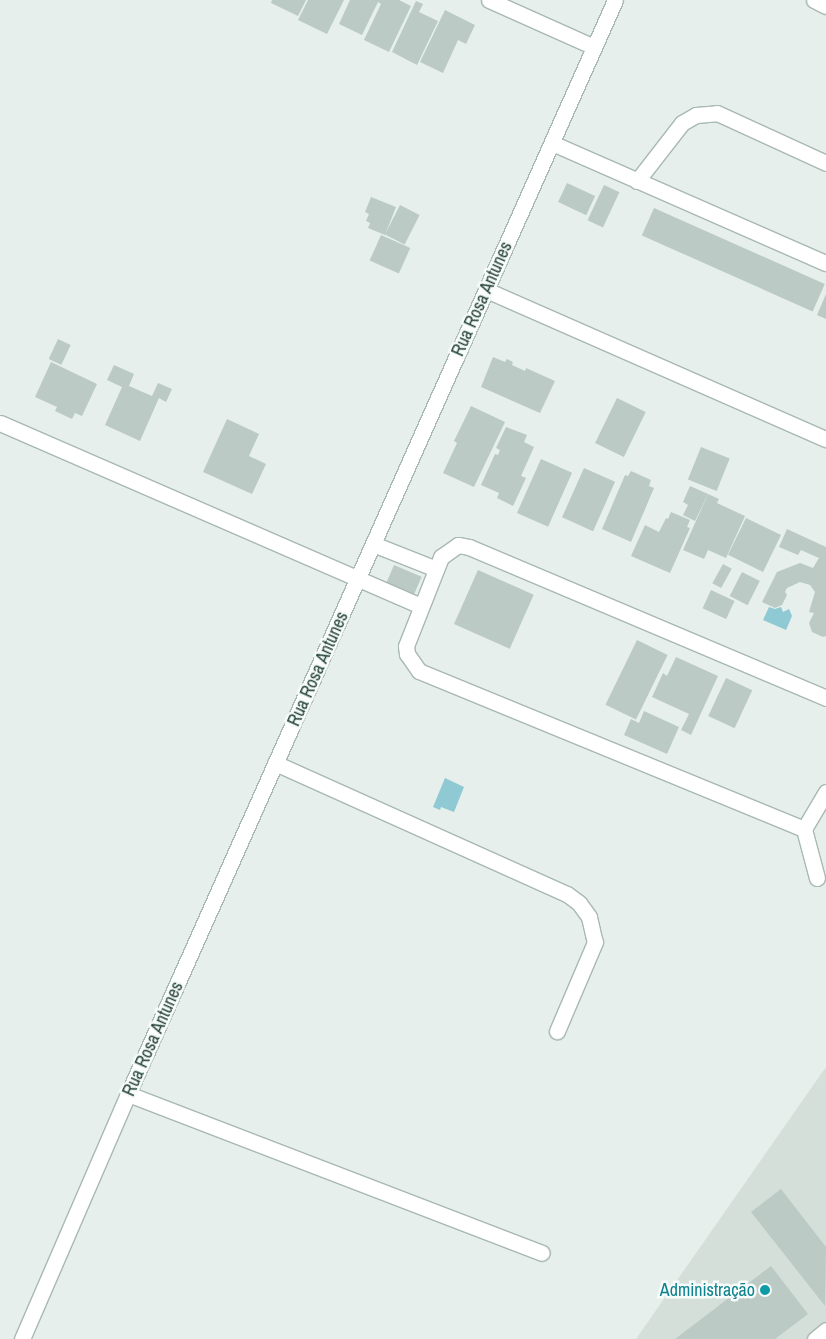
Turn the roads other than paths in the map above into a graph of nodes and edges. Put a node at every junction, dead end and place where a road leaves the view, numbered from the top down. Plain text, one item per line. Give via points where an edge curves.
1 (489, 0) edge
2 (615, 0) edge
3 (814, 0) edge
4 (826, 6) edge
5 (594, 47) junction
6 (552, 143) junction
7 (826, 163) edge
8 (637, 181) junction
9 (826, 263) edge
10 (486, 290) junction
11 (0, 423) edge
12 (826, 440) edge
13 (374, 544) junction
14 (436, 569) junction
15 (358, 579) junction
16 (420, 606) junction
17 (826, 698) edge
18 (275, 763) junction
19 (826, 792) edge
20 (804, 828) junction
21 (817, 878) dead end
22 (557, 1031) dead end
23 (128, 1094) junction
24 (542, 1253) dead end
25 (826, 1330) edge
26 (22, 1339) edge
27 (815, 1339) edge

1 - 5 street
2 - 5 street, Rua Rosa Antunes
3 - 4 street
5 - 6 street, Rua Rosa Antunes
6 - 8 street
6 - 10 street, Rua Rosa Antunes
7 - 8 street via 716,113 696,115 682,123
8 - 9 street
10 - 12 street
10 - 13 street, Rua Rosa Antunes
11 - 15 street
13 - 14 street
13 - 15 street, Rua Rosa Antunes
14 - 16 street
14 - 17 street via 450,549 458,545 469,547
15 - 16 street
15 - 18 street, Rua Rosa Antunes
16 - 20 street via 406,646 406,654 419,671
18 - 22 street via 567,894 579,903 589,917 595,942
18 - 23 street, Rua Rosa Antunes
19 - 20 street
20 - 21 street
23 - 24 street
23 - 26 street, Rua Rosa Antunes
25 - 27 street

